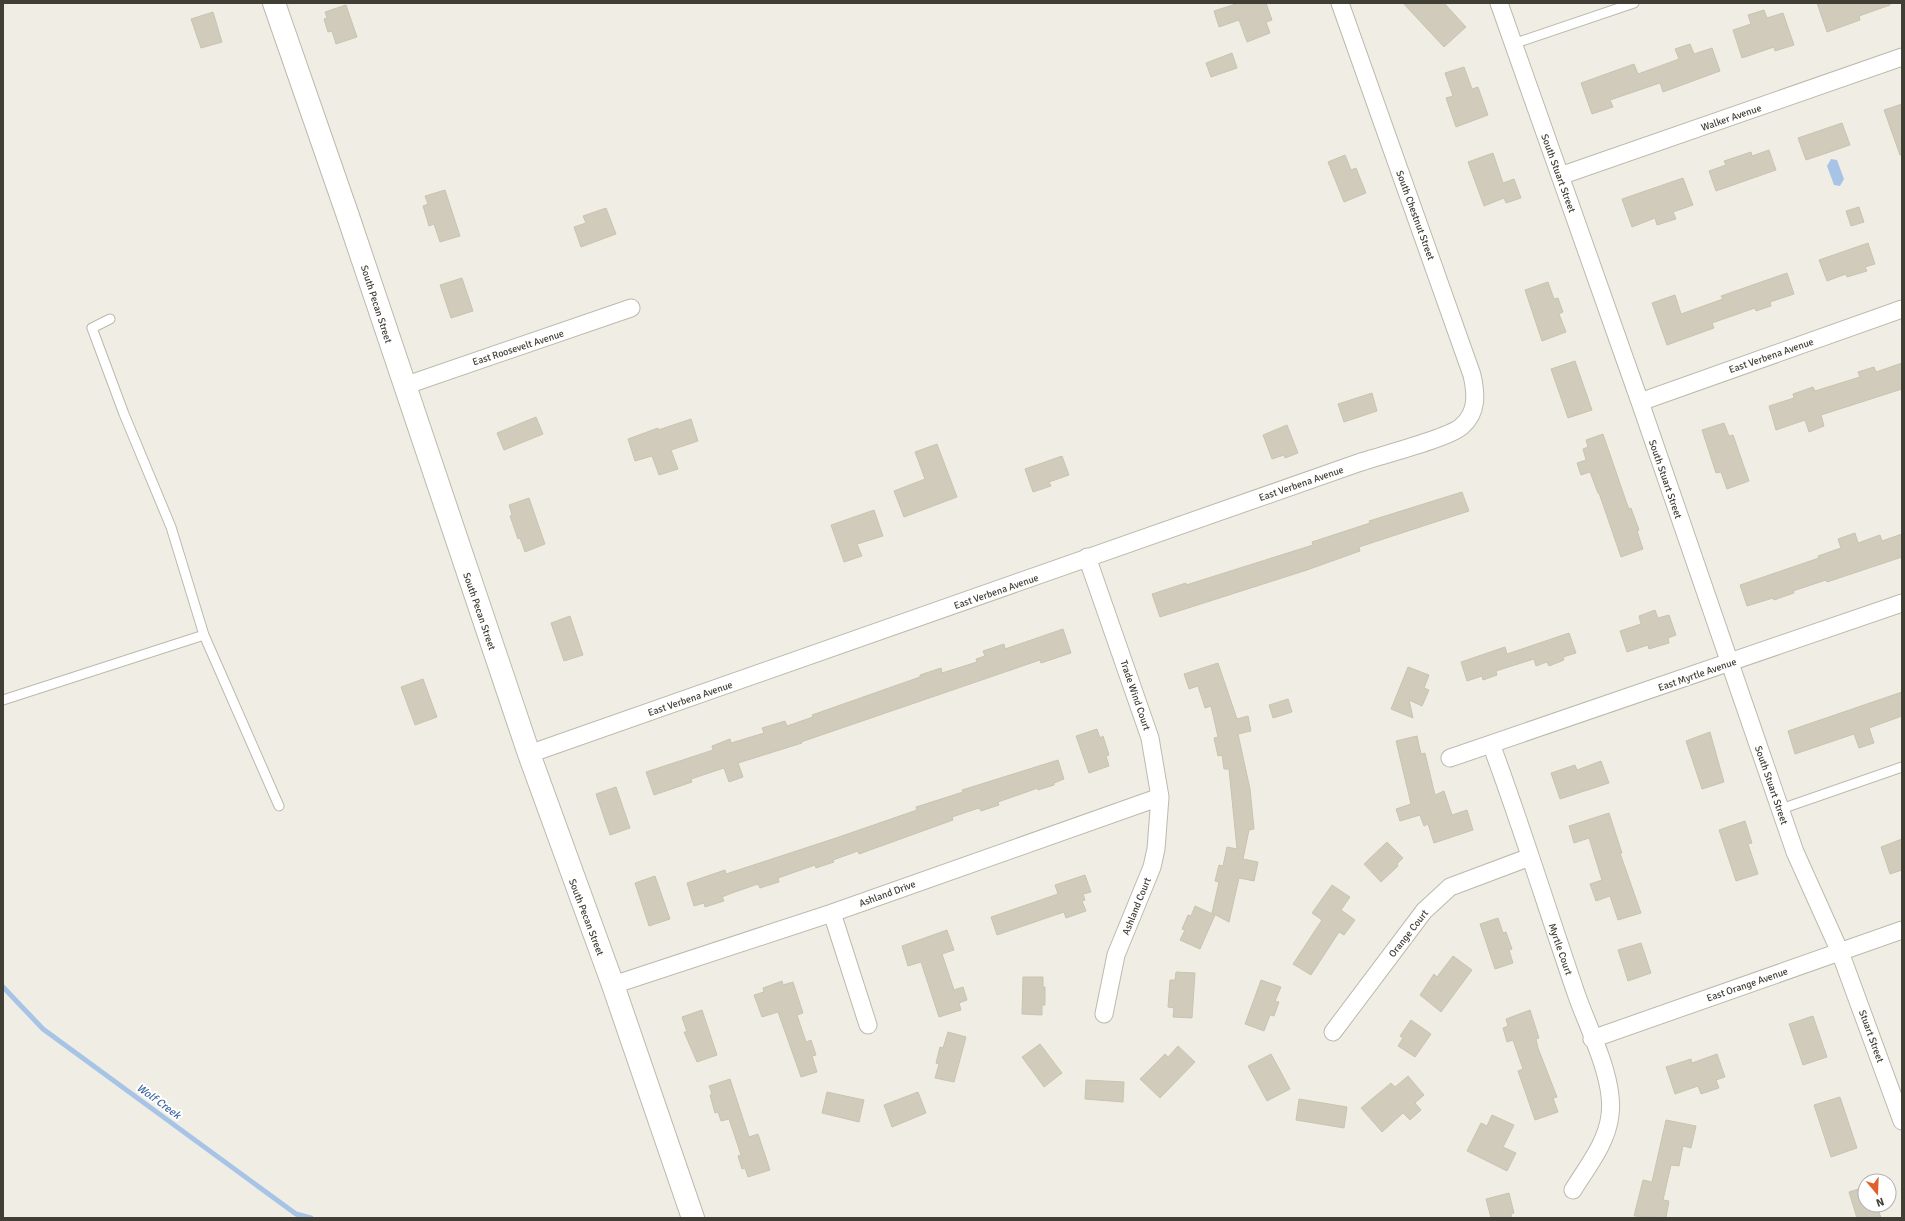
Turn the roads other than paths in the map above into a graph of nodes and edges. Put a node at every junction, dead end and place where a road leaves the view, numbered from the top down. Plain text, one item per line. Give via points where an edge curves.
1 (274, 3) edge
2 (1340, 3) edge
3 (1499, 3) edge
4 (1634, 3) edge
5 (1513, 44) junction
6 (1902, 58) edge
7 (1560, 176) junction
8 (631, 308) dead end
9 (1902, 309) edge
10 (110, 319) dead end
11 (404, 386) junction
12 (1640, 402) junction
13 (1462, 426) joint
14 (1087, 557) junction
15 (1902, 603) edge
16 (204, 635) junction
17 (1729, 663) junction
18 (3, 700) edge
19 (1491, 744) junction
20 (529, 754) junction
21 (1450, 758) dead end
22 (1902, 767) edge
23 (1160, 798) junction
24 (279, 806) dead end
25 (1781, 809) junction
26 (1530, 857) junction
27 (832, 913) junction
28 (1902, 930) edge
29 (1840, 952) junction
30 (613, 985) junction
31 (1104, 1014) dead end
32 (868, 1025) dead end
33 (1333, 1032) dead end
34 (1592, 1039) junction
35 (1897, 1089) edge
36 (1902, 1121) edge
37 (1572, 1190) dead end
38 (693, 1218) edge

1 - 11 street, South Pecan Street
2 - 13 street, South Chestnut Street via 1472,375 1476,392 1473,410
3 - 5 street, South Stuart Street
4 - 5 lane
5 - 7 street, South Stuart Street
6 - 7 street, Walker Avenue
7 - 12 street, South Stuart Street
8 - 11 street, East Roosevelt Avenue
9 - 12 street, East Verbena Avenue
10 - 16 lane via 92,328 171,527
11 - 20 street, South Pecan Street
12 - 17 street, South Stuart Street
13 - 14 street, East Verbena Avenue via 1446,434
14 - 20 street, East Verbena Avenue via 1015,585
14 - 23 street, Trade Wind Court via 1150,738
15 - 17 street, East Myrtle Avenue
16 - 18 lane
16 - 24 lane
17 - 19 street, East Myrtle Avenue
17 - 25 street, South Stuart Street
19 - 21 street
19 - 26 street, Myrtle Court
20 - 30 street, South Pecan Street
22 - 25 lane
23 - 27 street, Ashland Drive
23 - 31 street, Ashland Court via 1152,867 1116,955
25 - 29 street, South Stuart Street via 1795,852
26 - 33 street, Orange Court via 1450,887 1424,911
26 - 34 street, Myrtle Court
27 - 30 street, Ashland Drive
27 - 32 street
28 - 29 street, East Orange Avenue
29 - 34 street, East Orange Avenue
29 - 35 street, Stuart Street
30 - 38 street, South Pecan Street
34 - 37 street, Myrtle Court via 1611,1095 1610,1115 1596,1153
35 - 36 street, Stuart Street

